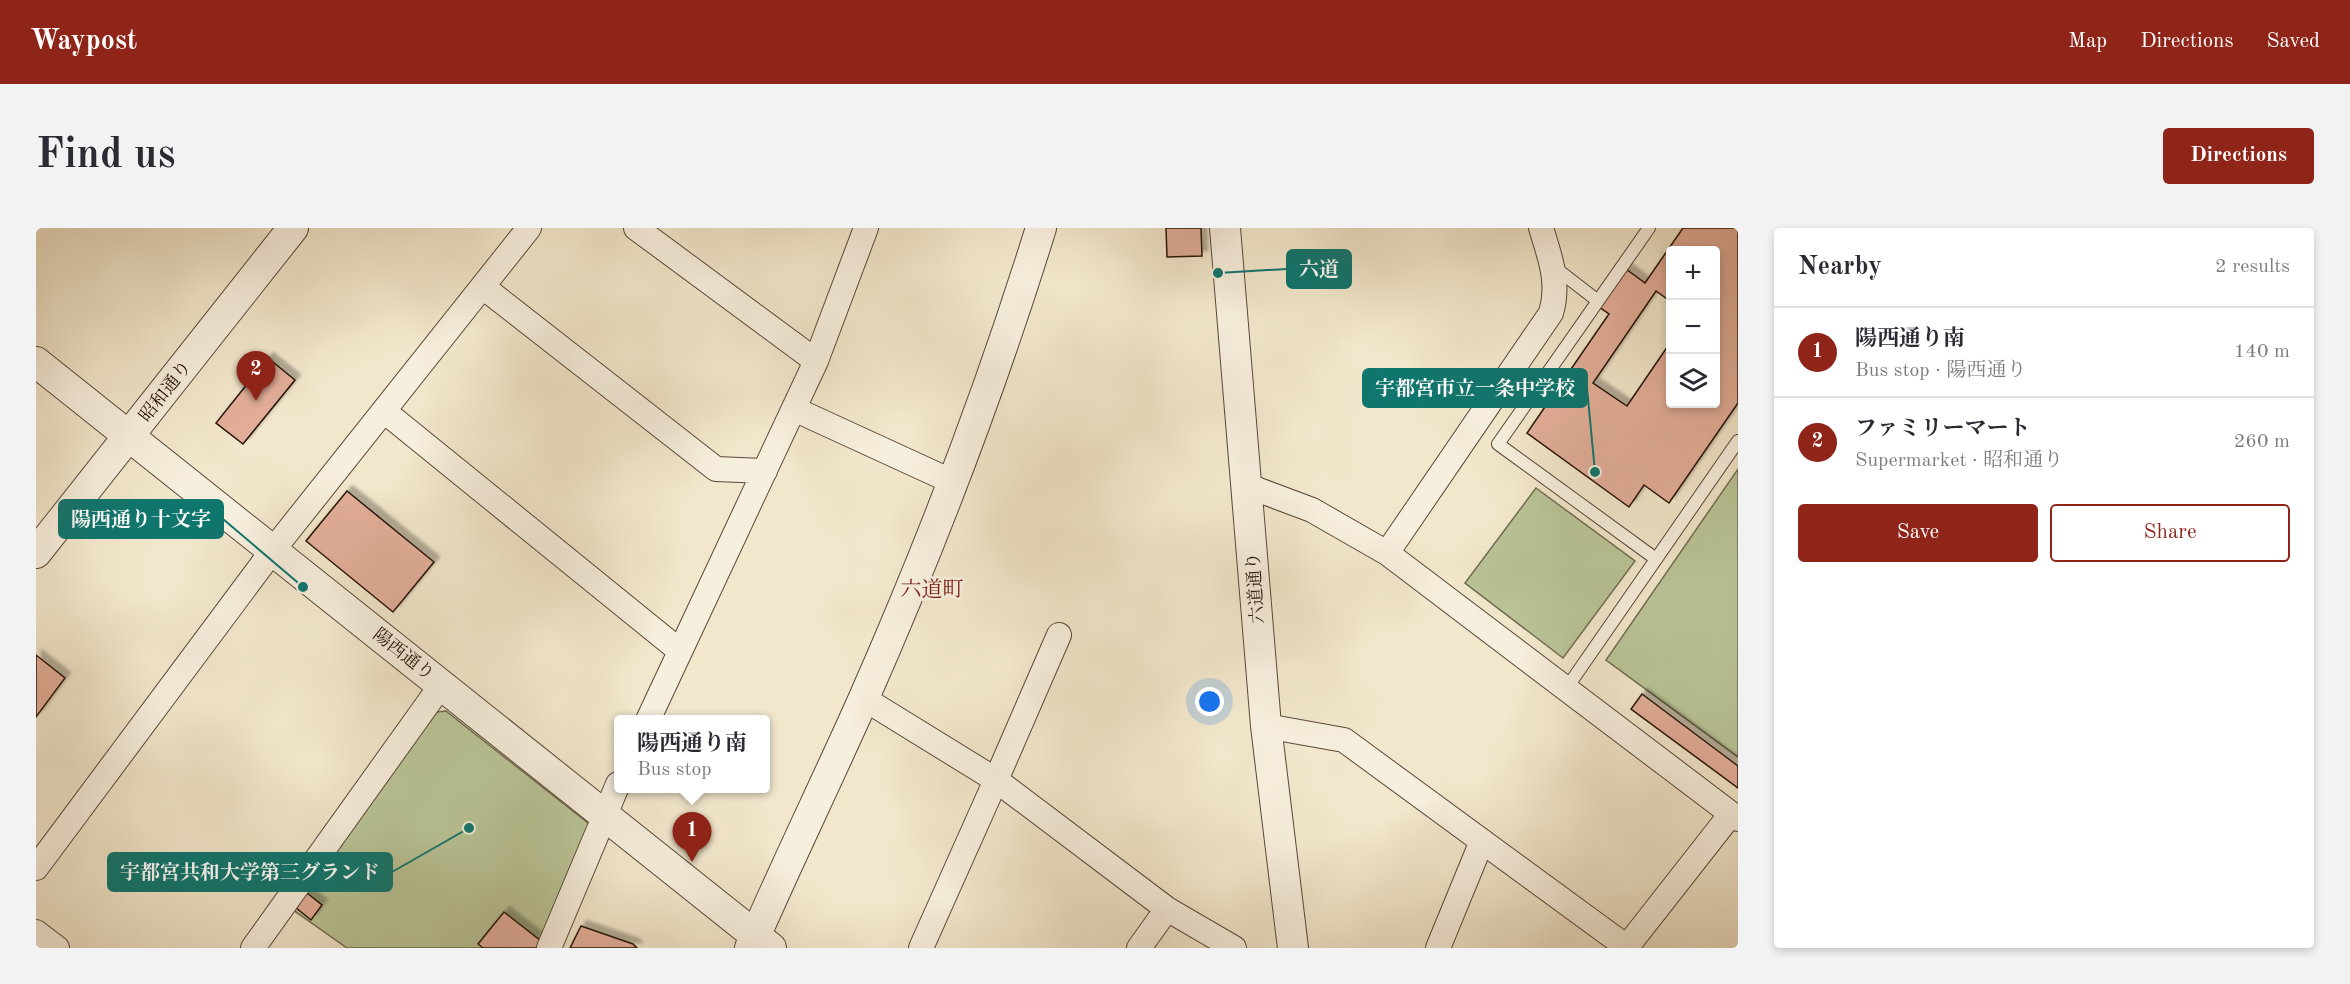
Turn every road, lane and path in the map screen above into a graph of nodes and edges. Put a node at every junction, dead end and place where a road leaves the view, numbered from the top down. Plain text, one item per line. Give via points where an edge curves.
1 (268, 228) edge
2 (293, 228) edge
3 (529, 228) edge
4 (636, 228) edge
5 (866, 228) edge
6 (1041, 228) edge
7 (1225, 228) edge
8 (1541, 228) edge
9 (1649, 228) edge
10 (1552, 266) junction
11 (483, 287) junction
12 (1598, 301) junction
13 (816, 361) junction
14 (36, 362) edge
15 (794, 409) junction
16 (384, 411) junction
17 (122, 429) junction
18 (1738, 441) edge
19 (765, 471) junction
20 (953, 482) junction
21 (1248, 486) junction
22 (36, 521) edge
23 (273, 550) junction
24 (36, 553) edge
25 (1387, 553) junction
26 (1656, 559) junction
27 (1059, 635) dead end
28 (680, 651) junction
29 (442, 684) junction
30 (1566, 689) junction
31 (863, 698) junction
32 (650, 715) edge
33 (1266, 726) junction
34 (996, 780) junction
35 (614, 793) edge
36 (604, 814) junction
37 (1734, 816) edge
38 (1482, 841) junction
39 (36, 868) edge
40 (1167, 909) junction
41 (36, 932) edge
42 (759, 944) edge
43 (57, 948) edge
44 (253, 948) edge
45 (549, 948) edge
46 (921, 948) edge
47 (1139, 948) edge
48 (1234, 948) edge
49 (1293, 948) edge
50 (1438, 948) edge
51 (1627, 948) edge

1 - 17 street, 昭和通り
2 - 17 street, 昭和通り
3 - 11 street
4 - 13 street
5 - 13 street
6 - 20 street via 1009,330
7 - 21 street, 六道通り
8 - 10 street
9 - 12 lane
10 - 12 lane
10 - 25 street via 1556,296 1551,313
11 - 16 street
11 - 19 street via 717,469
12 - 26 lane via 1498,444
13 - 15 street
14 - 17 street, 陽西通り
15 - 19 street
15 - 20 street
16 - 23 street
16 - 28 street
17 - 22 street, 昭和通り
17 - 23 street, 陽西通り
17 - 24 street, 昭和通り
18 - 26 lane
19 - 28 street
20 - 31 street
21 - 25 street via 1312,510
21 - 33 street, 六道通り
23 - 29 street, 陽西通り
23 - 39 street
25 - 30 street
26 - 30 lane
27 - 34 street
28 - 32 street
29 - 36 street, 陽西通り
29 - 44 street
30 - 37 street
31 - 34 street
31 - 42 street
33 - 38 street via 1344,740
33 - 49 street, 六道通り
34 - 40 street
34 - 46 street
35 - 36 street
36 - 42 street, 陽西通り
36 - 45 street
37 - 51 street
38 - 50 street
38 - 51 street
40 - 47 street
40 - 48 street
41 - 43 street

